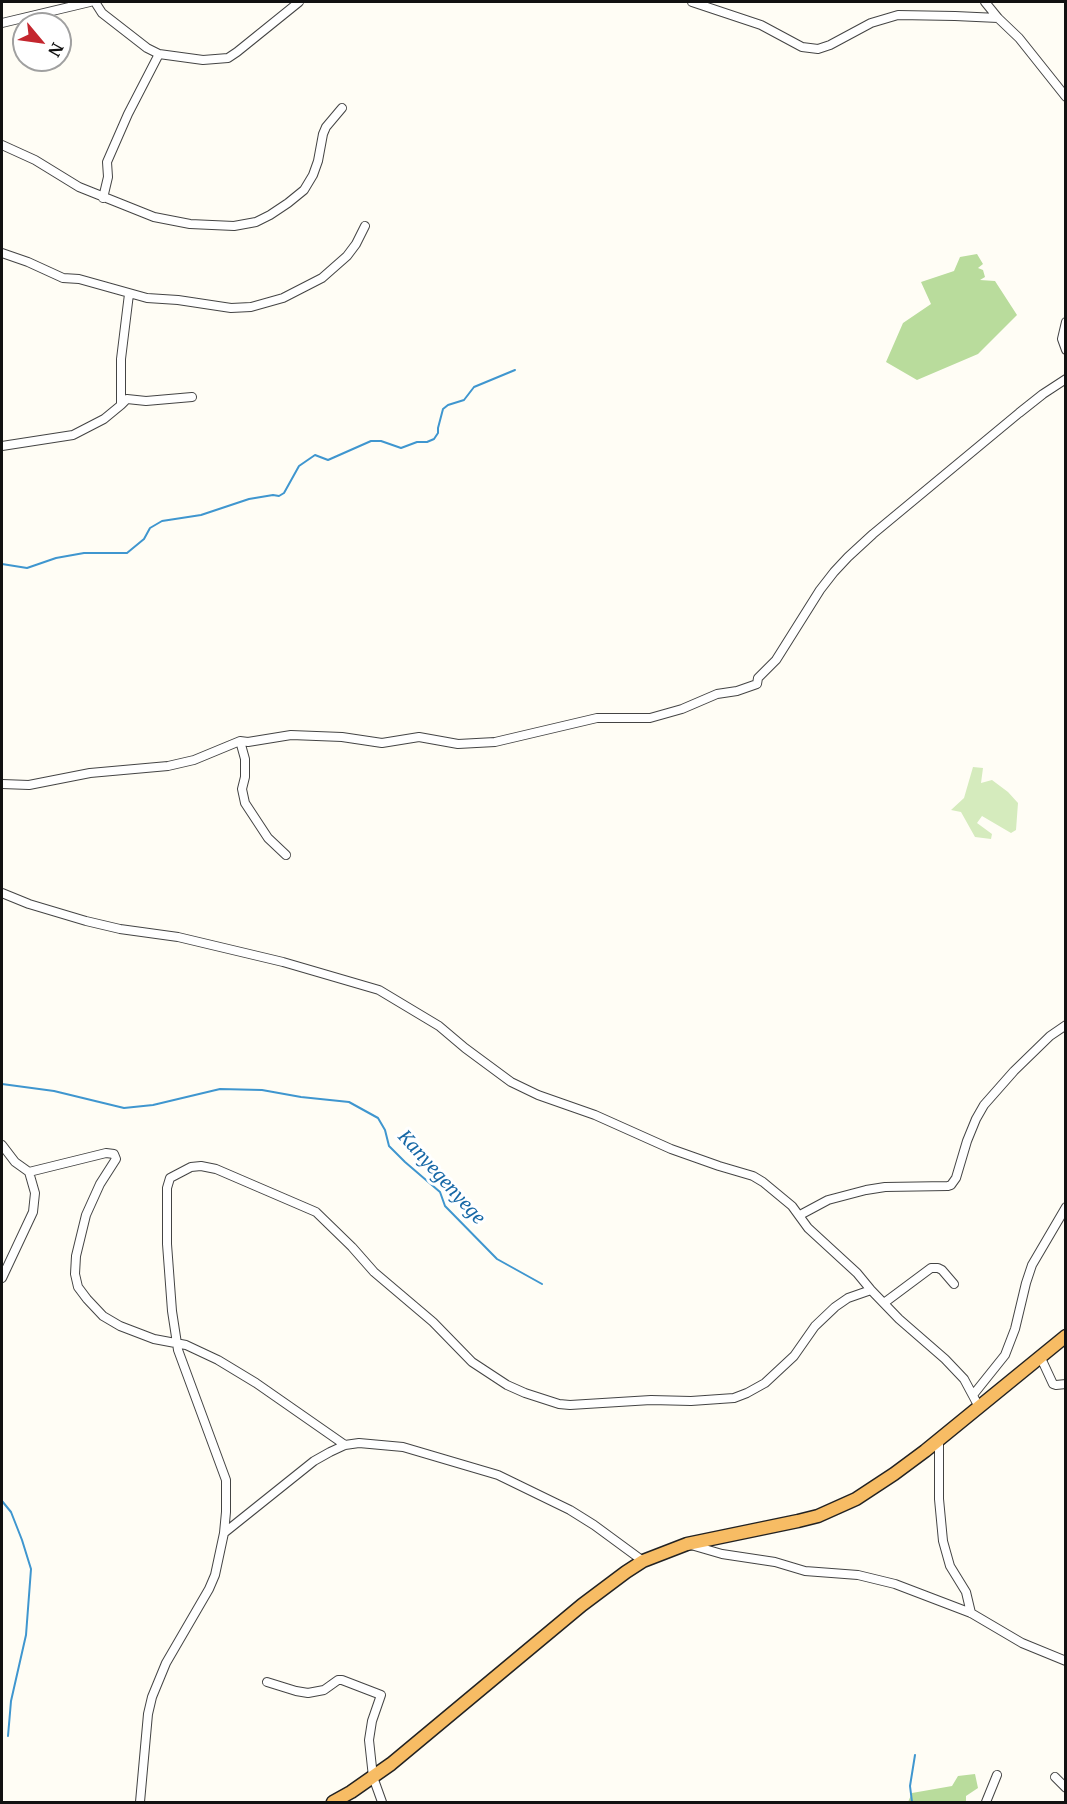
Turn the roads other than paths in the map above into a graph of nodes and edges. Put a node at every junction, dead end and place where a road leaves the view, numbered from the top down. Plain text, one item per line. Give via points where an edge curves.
1 (90, 2) edge
2 (94, 2) edge
3 (298, 2) edge
4 (692, 2) edge
5 (985, 2) edge
6 (993, 6) edge
7 (998, 18) junction
8 (2, 23) edge
9 (159, 54) junction
10 (1065, 97) edge
11 (342, 108) dead end
12 (2, 145) edge
13 (103, 198) junction
14 (365, 226) dead end
15 (2, 253) edge
16 (129, 294) junction
17 (1065, 322) edge
18 (1065, 350) edge
19 (1065, 379) edge
20 (192, 397) dead end
21 (121, 405) junction
22 (2, 446) edge
23 (240, 741) junction
24 (2, 784) edge
25 (286, 855) dead end
26 (2, 893) edge
27 (1065, 1025) edge
28 (2, 1145) edge
29 (29, 1172) junction
30 (1065, 1207) edge
31 (800, 1215) junction
32 (2, 1278) edge
33 (954, 1284) dead end
34 (871, 1290) junction
35 (884, 1303) junction
36 (1065, 1336) edge
37 (176, 1343) junction
38 (1040, 1356) junction
39 (1065, 1384) edge
40 (976, 1401) junction
41 (939, 1439) junction
42 (345, 1445) junction
43 (224, 1533) junction
44 (687, 1544) junction
45 (644, 1561) junction
46 (971, 1612) junction
47 (1065, 1661) edge
48 (267, 1682) dead end
49 (997, 1775) dead end
50 (373, 1777) junction
51 (1055, 1777) dead end
52 (1065, 1788) edge
53 (140, 1803) edge
54 (333, 1803) edge
55 (382, 1803) edge
56 (986, 1803) edge

1 - 8 street
2 - 9 street via 113,22
3 - 9 street via 228,58 203,60
4 - 7 street via 761,25 802,47 818,49 871,23 898,15
5 - 6 street
6 - 7 street
7 - 10 street
9 - 13 street via 110,154
11 - 13 street via 326,127 318,161 304,190 256,222 234,226 177,222
12 - 13 street
14 - 16 street via 357,244 322,278 265,304 231,308
15 - 16 street via 63,278
16 - 21 street via 121,359
17 - 18 street
19 - 23 street via 848,557 820,590 757,684 650,718 597,718 495,742 458,744 419,737 382,743 310,735
20 - 21 street via 127,399
21 - 22 street via 73,435
23 - 24 street via 168,766 90,773 29,785
23 - 25 street via 245,759 245,803 268,838
26 - 31 street via 86,921 178,937 379,990 439,1026 511,1082 671,1149 753,1176
27 - 31 street via 1014,1071 984,1105 951,1185 856,1191
28 - 29 street
29 - 32 street via 35,1193 33,1212
29 - 37 street via 114,1154 116,1159 86,1215 76,1256 78,1287 103,1316 120,1326
30 - 40 street via 1032,1265 1005,1355
31 - 34 street via 808,1228
33 - 35 street via 942,1270 931,1268
34 - 35 street
34 - 37 street via 835,1307 815,1326 794,1356 747,1394 691,1401 559,1404 507,1385 472,1362 433,1322 374,1272 316,1212 216,1169 195,1166 170,1178 167,1188 167,1244
35 - 40 street via 964,1379
36 - 38 highway
37 - 42 street via 218,1360
37 - 43 street via 225,1480
38 - 39 street via 1053,1384
38 - 40 highway
40 - 41 highway
41 - 44 highway via 894,1474 838,1508 798,1521
41 - 46 street via 943,1541
42 - 43 street via 314,1461
42 - 45 street via 370,1443 413,1449 498,1475 570,1510
43 - 53 street via 212,1582 166,1663 152,1697
44 - 45 highway
44 - 46 street via 805,1572 876,1578
45 - 50 highway via 582,1605
46 - 47 street via 1022,1643
48 - 50 street via 308,1693 328,1689 342,1680 381,1695 369,1740
49 - 56 street
50 - 54 highway
50 - 55 street
51 - 52 street

